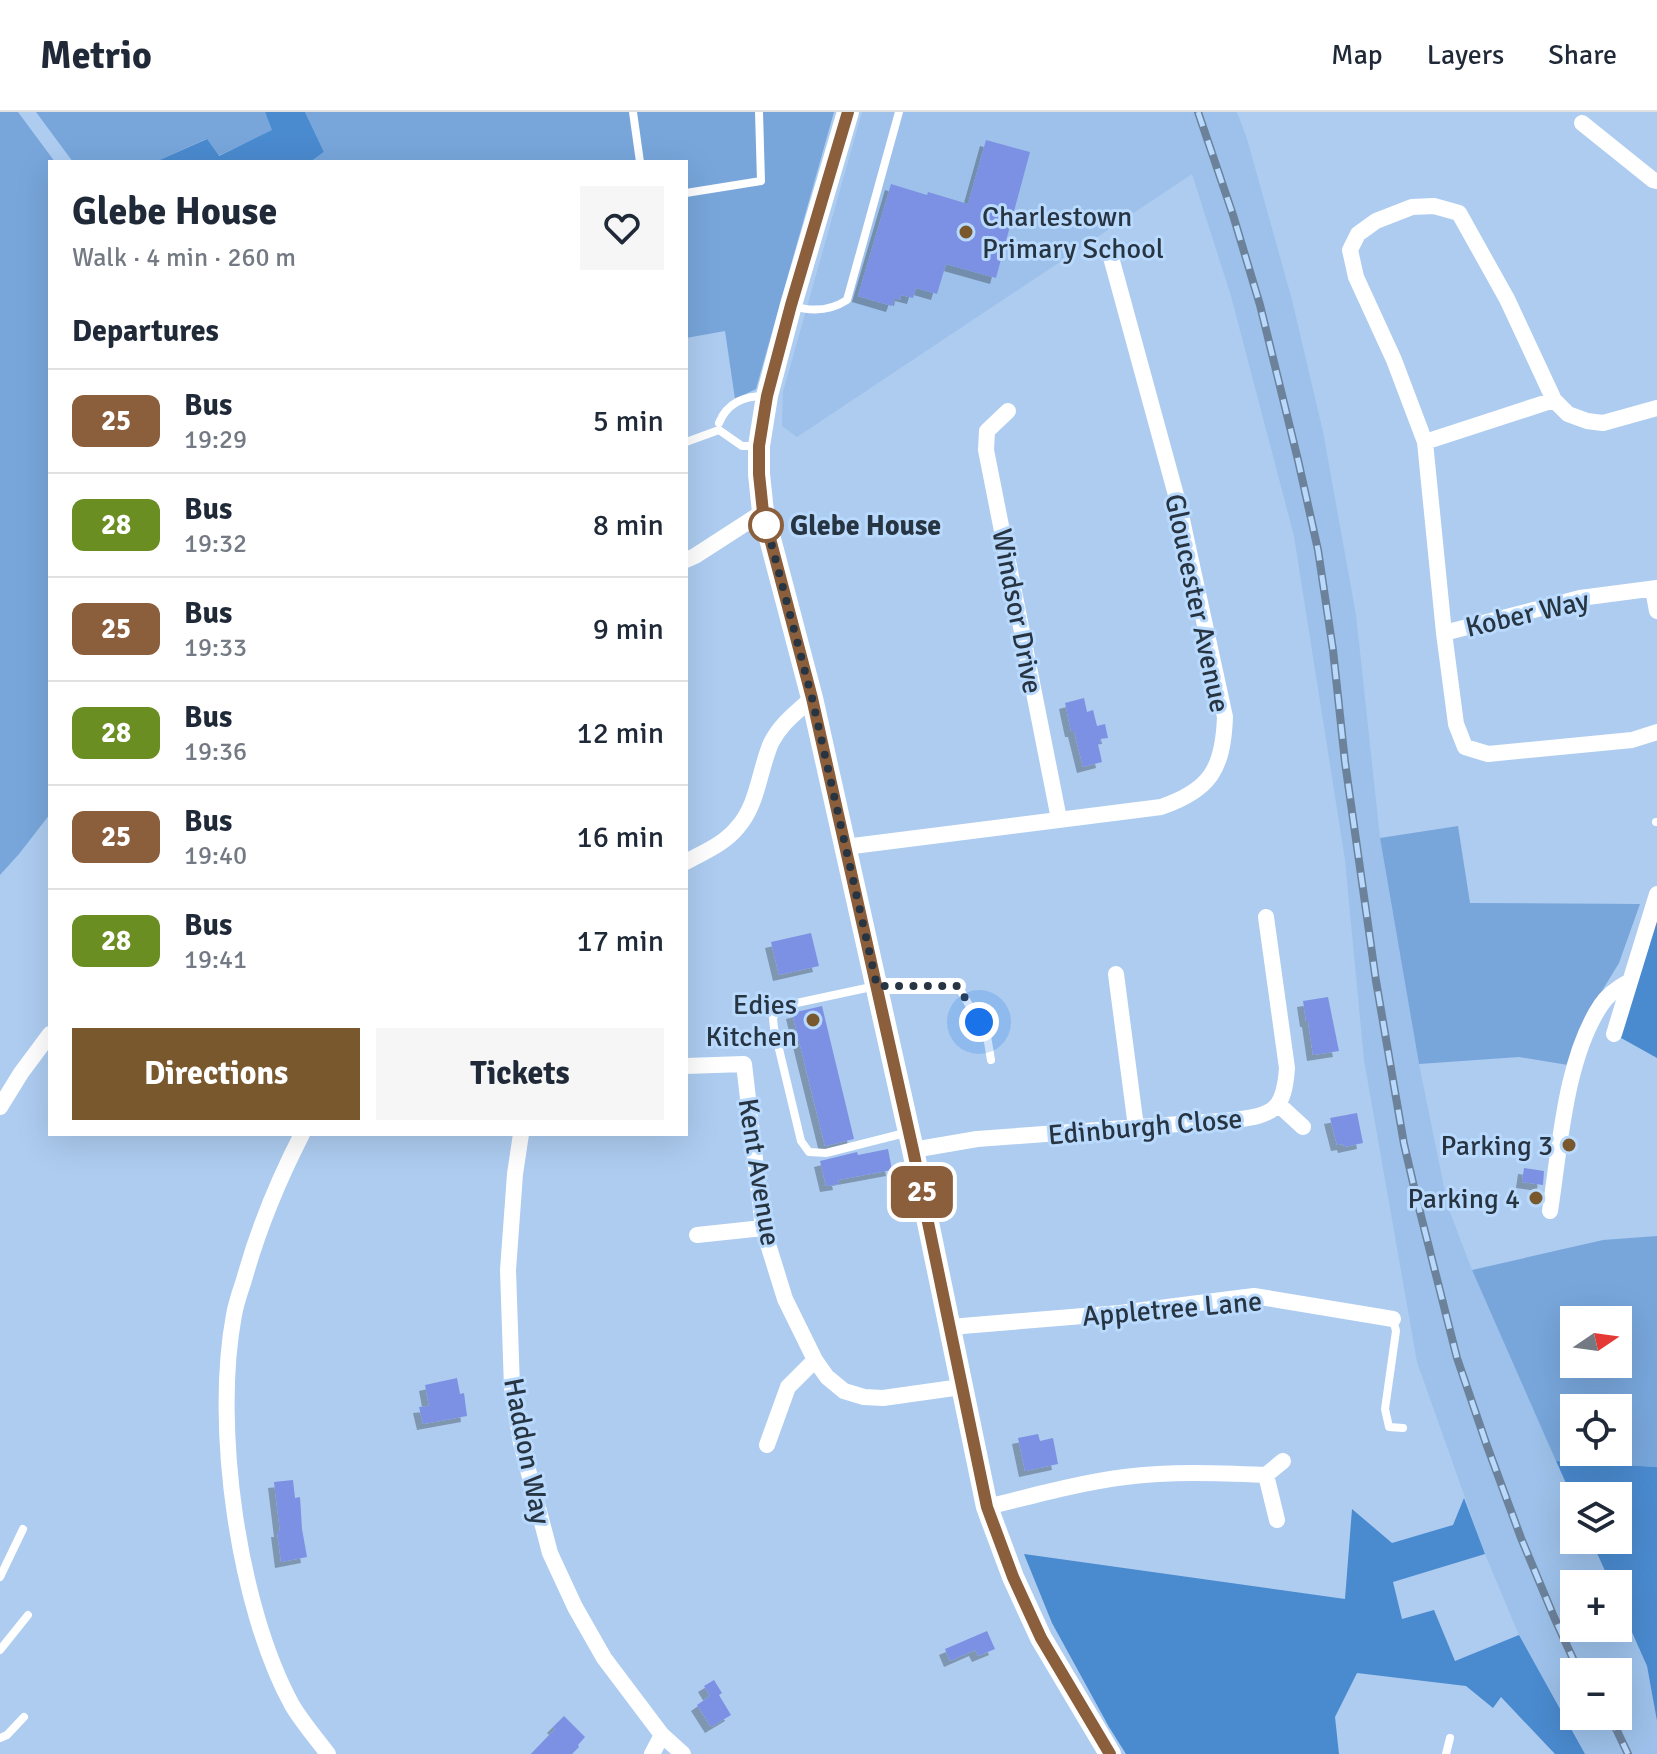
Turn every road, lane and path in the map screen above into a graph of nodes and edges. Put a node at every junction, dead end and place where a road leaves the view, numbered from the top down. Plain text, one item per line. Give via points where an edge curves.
1 (633, 112) edge
2 (759, 112) edge
3 (848, 112) edge
4 (899, 112) edge
5 (1582, 123) dead end
6 (640, 160) edge
7 (1657, 181) edge
8 (688, 193) edge
9 (1109, 250) dead end
10 (791, 305) junction
11 (767, 396) junction
12 (1554, 400) junction
13 (1657, 408) edge
14 (1008, 411) dead end
15 (719, 423) dead end
16 (688, 441) edge
17 (1425, 442) junction
18 (759, 446) junction
19 (763, 512) junction
20 (688, 559) edge
21 (1655, 588) edge
22 (1657, 611) edge
23 (1444, 633) junction
24 (812, 698) junction
25 (1657, 732) edge
26 (1059, 819) junction
27 (845, 847) junction
28 (688, 861) edge
29 (1657, 894) edge
30 (1266, 917) dead end
31 (1116, 974) dead end
32 (1630, 981) junction
33 (877, 986) junction
34 (958, 986) joint
35 (1614, 1034) dead end
36 (48, 1037) edge
37 (991, 1060) dead end
38 (688, 1066) edge
39 (1278, 1104) junction
40 (0, 1107) edge
41 (1136, 1127) junction
42 (1303, 1127) dead end
43 (301, 1136) edge
44 (521, 1136) edge
45 (911, 1141) junction
46 (1550, 1211) dead end
47 (763, 1228) junction
48 (697, 1235) dead end
49 (1393, 1319) joint
50 (950, 1327) junction
51 (815, 1360) junction
52 (961, 1387) junction
53 (1403, 1428) dead end
54 (767, 1445) dead end
55 (1283, 1461) dead end
56 (1266, 1475) junction
57 (987, 1507) junction
58 (1277, 1520) dead end
59 (23, 1529) dead end
60 (0, 1577) edge
61 (28, 1615) dead end
62 (0, 1650) edge
63 (24, 1717) dead end
64 (662, 1735) junction
65 (0, 1738) edge
66 (1450, 1738) dead end
67 (328, 1754) edge
68 (652, 1754) edge
69 (683, 1754) edge
70 (1110, 1754) edge
71 (1446, 1754) edge

1 - 6 lane
2 - 8 lane via 761,181
3 - 10 street
4 - 10 lane via 847,300 820,310
5 - 7 street
9 - 26 street, Gloucester Avenue via 1179,506 1225,717 1224,745 1204,785 1176,802
10 - 11 street
11 - 15 lane via 734,403
11 - 18 street
12 - 13 street via 1568,414 1603,423
12 - 17 street
12 - 17 street, Kober Way via 1459,213 1412,207 1376,221 1358,234 1350,250 1356,277
14 - 26 street, Windsor Drive via 987,431 986,450
16 - 18 lane via 719,430 742,446
17 - 23 street, Kober Way
18 - 19 street
19 - 20 street
19 - 24 street
21 - 22 street
21 - 23 street, Kober Way via 1580,598
23 - 25 street via 1456,724 1465,747 1488,754 1632,740
24 - 27 street
24 - 28 street via 789,717 772,742 749,813 737,829
26 - 27 street, Gloucester Avenue
27 - 33 street
29 - 32 street
30 - 39 street, Edinburgh Close via 1287,1068
31 - 41 street
32 - 35 street
32 - 46 street via 1601,1004 1584,1038 1571,1077
33 - 34 street
33 - 45 street
33 - 45 lane via 778,1007 774,1028 801,1141 809,1152
34 - 37 lane via 987,1036
36 - 40 street
38 - 47 street, Kent Avenue via 744,1064
39 - 41 street, Edinburgh Close via 1257,1117
39 - 42 street
41 - 45 street, Edinburgh Close
43 - 67 street via 253,1248 234,1313 226,1404 236,1514 258,1619 293,1707
44 - 64 street, Haddon Way via 508,1270 512,1388 521,1443 550,1553 575,1607 604,1658
45 - 50 street
47 - 48 street
47 - 51 street, Kent Avenue via 785,1299
49 - 50 street, Appletree Lane via 1254,1296
49 - 53 lane via 1396,1331 1385,1409 1389,1427
50 - 52 street
51 - 52 street, Kent Avenue via 844,1391 864,1397
51 - 54 street via 788,1387
52 - 57 street
55 - 56 street
56 - 57 street via 1125,1477
56 - 58 street
57 - 70 street via 1041,1638
59 - 60 lane
61 - 62 lane
63 - 65 lane
64 - 68 street
64 - 69 street, Haddon Way
66 - 71 lane

